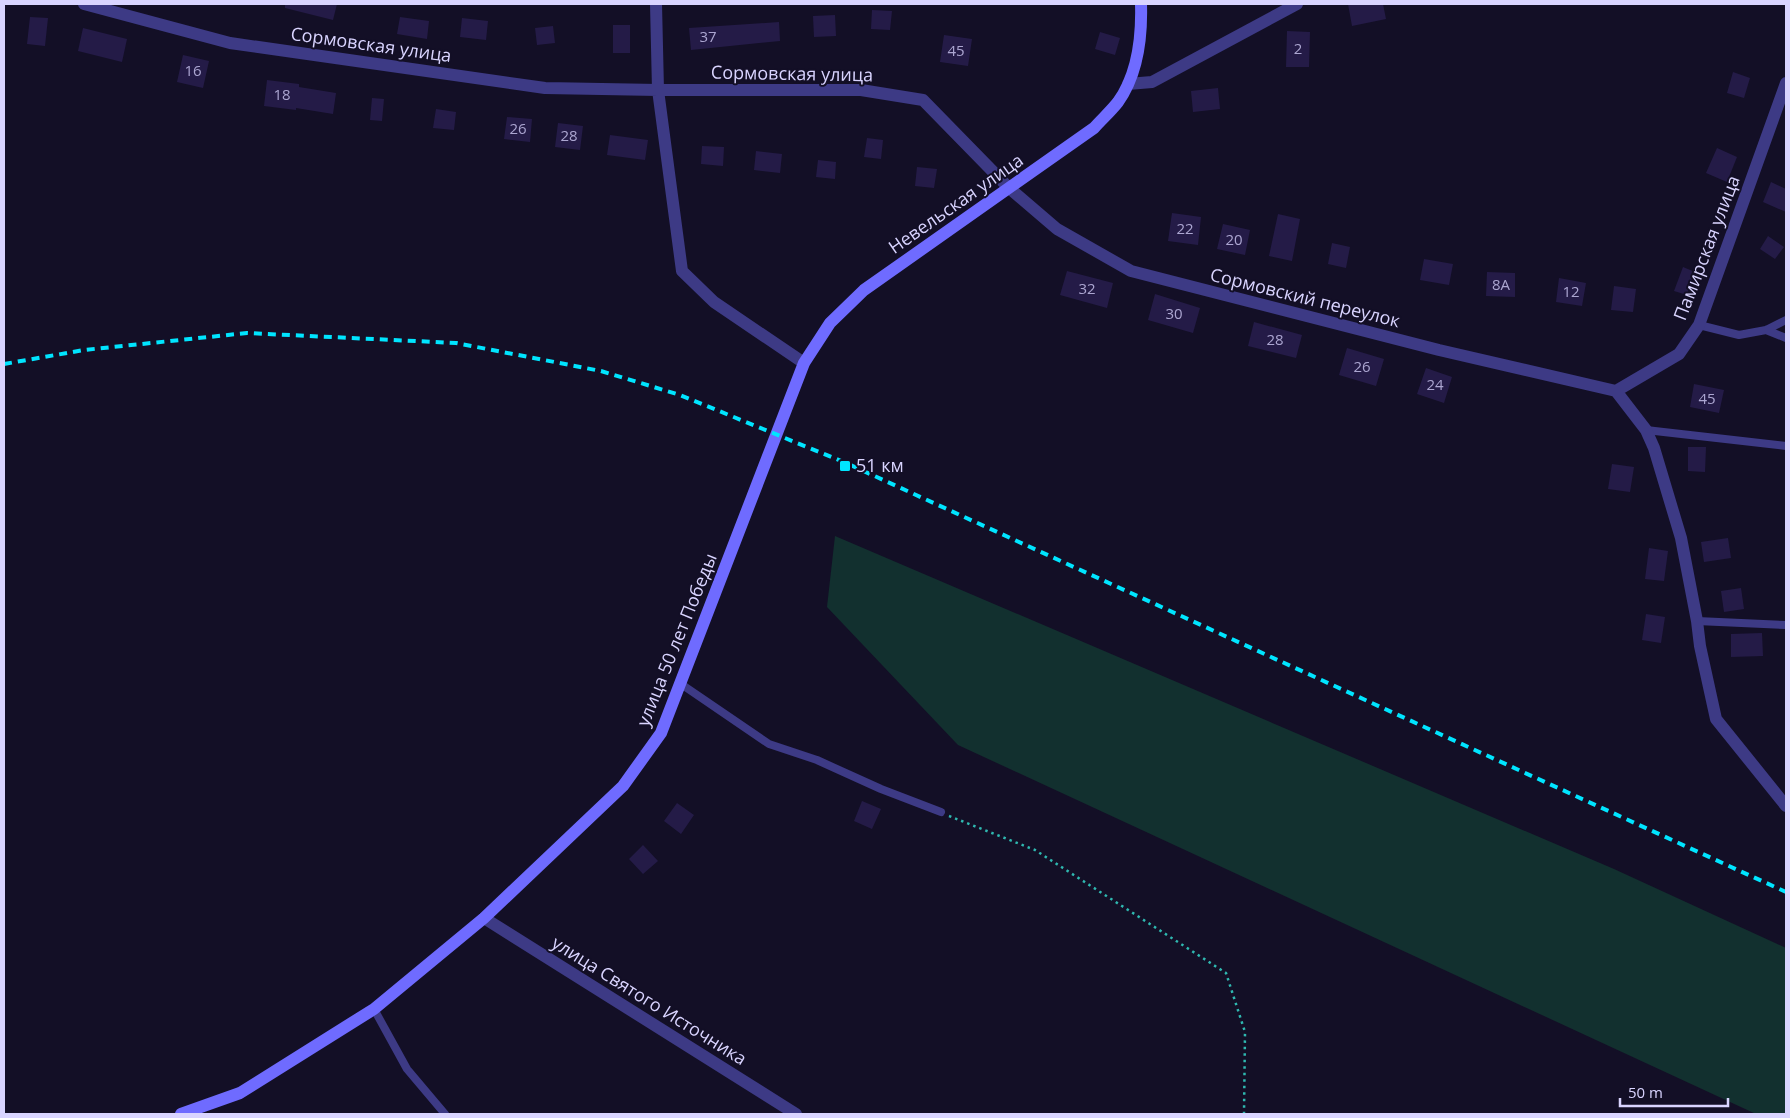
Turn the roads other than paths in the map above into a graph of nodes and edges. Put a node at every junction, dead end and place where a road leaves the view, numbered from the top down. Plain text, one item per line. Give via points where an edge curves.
1 (84, 4) edge
2 (656, 4) edge
3 (1141, 4) edge
4 (1297, 4) edge
5 (1786, 83) edge
6 (1128, 84) junction
7 (658, 90) junction
8 (1009, 188) junction
9 (1786, 320) edge
10 (1699, 325) junction
11 (1766, 330) junction
12 (1786, 338) edge
13 (804, 363) junction
14 (1616, 391) junction
15 (1646, 430) junction
16 (778, 434) joint
17 (1786, 446) edge
18 (1698, 621) junction
19 (1786, 625) edge
20 (681, 684) junction
21 (1786, 806) edge
22 (941, 812) road end
23 (484, 918) junction
24 (374, 1009) junction
25 (181, 1114) edge
26 (445, 1114) edge
27 (796, 1114) edge

1 - 7 street, Сормовская улица via 230,43 545,88
2 - 7 street
3 - 6 street, Невельская улица via 1142,33
4 - 6 street via 1152,82
5 - 10 street, Памирская улица
6 - 8 street, Невельская улица via 1118,102 1094,128
7 - 8 street, Сормовская улица via 861,90 923,100
7 - 13 street via 682,271 714,302
8 - 13 street, Невельская улица via 864,290 830,323
8 - 14 street, Сормовский переулок via 1058,229 1131,271 1439,350
9 - 11 lane
10 - 11 lane via 1739,335
10 - 14 street, Памирская улица via 1679,354
11 - 12 lane
13 - 16 street, Невельская улица
14 - 15 street
15 - 17 lane
15 - 18 street via 1681,538
16 - 20 street, улица 50 лет Победы
18 - 19 lane
18 - 21 street via 1700,646 1716,719
20 - 22 lane via 768,744 818,760
20 - 23 street, улица 50 лет Победы via 661,732 624,786
23 - 24 street, улица 50 лет Победы
23 - 27 street, улица Святого Источника
24 - 25 street, улица 50 лет Победы via 240,1093
24 - 26 lane via 408,1069

